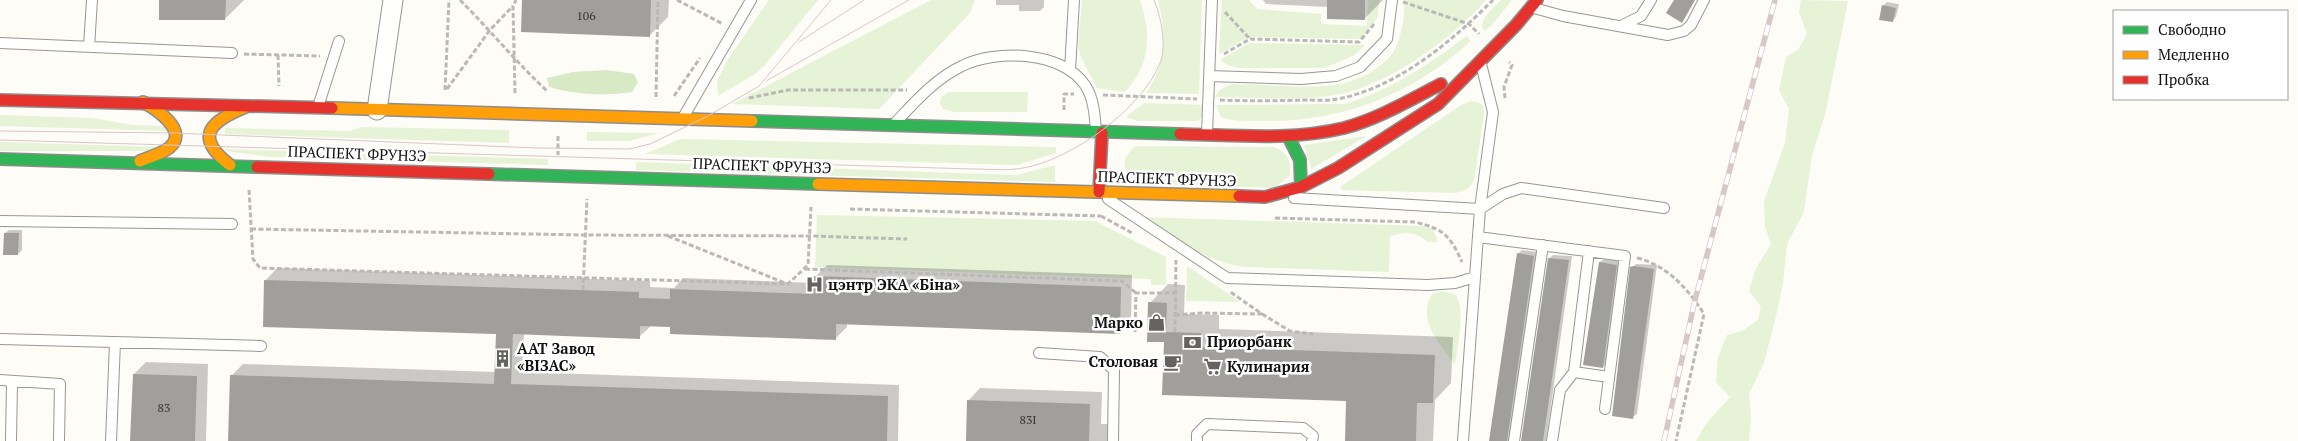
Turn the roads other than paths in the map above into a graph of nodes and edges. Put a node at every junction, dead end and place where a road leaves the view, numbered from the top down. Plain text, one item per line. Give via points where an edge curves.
1 (92, 0) edge
2 (393, 0) edge
3 (1074, 0) edge
4 (1392, 0) edge
5 (1651, 0) edge
6 (1704, 0) edge
7 (749, 1) edge
8 (1216, 3) edge
9 (1534, 4) edge
10 (1622, 26) junction
11 (339, 41) dead end
12 (0, 43) edge
13 (89, 47) junction
14 (232, 53) road end
15 (1480, 60) junction
16 (1070, 70) junction
17 (1209, 76) junction
18 (0, 100) edge
19 (143, 102) junction
20 (250, 106) junction
21 (318, 108) junction
22 (376, 110) junction
23 (683, 118) junction
24 (891, 127) junction
25 (1099, 133) junction
26 (1207, 135) junction
27 (1288, 136) junction
28 (2, 161) edge
29 (137, 162) junction
30 (230, 165) junction
31 (1301, 187) junction
32 (1100, 192) junction
33 (1265, 196) junction
34 (1664, 208) dead end
35 (1480, 209) junction
36 (0, 221) edge
37 (232, 224) dead end
38 (1478, 237) junction
39 (1542, 245) junction
40 (1589, 251) junction
41 (1470, 278) junction
42 (0, 339) edge
43 (115, 342) junction
44 (262, 346) dead end
45 (1038, 352) dead end
46 (1574, 372) junction
47 (1609, 377) junction
48 (0, 380) edge
49 (12, 381) junction
50 (1605, 409) dead end
51 (11, 441) edge
52 (59, 441) edge
53 (111, 441) edge
54 (1112, 441) edge
55 (1197, 441) edge
56 (1312, 441) edge
57 (1463, 441) edge
58 (1514, 441) edge
59 (1552, 441) edge

1 - 13 lane
2 - 22 street
3 - 16 lane
4 - 17 lane via 1387,39 1360,67 1336,76 1301,79
5 - 10 lane via 1642,16
6 - 10 lane via 1684,31 1668,35
7 - 23 lane
8 - 17 lane
9 - 10 lane via 1563,16
9 - 15 main road, ПРАСПЕКТ ФРУНЗЭ
11 - 21 lane
12 - 13 lane
13 - 14 lane
15 - 27 main road, ПРАСПЕКТ ФРУНЗЭ via 1432,89 1371,119 1342,128
15 - 31 main road, ПРАСПЕКТ ФРУНЗЭ via 1438,104 1378,144
15 - 35 lane via 1493,112
16 - 24 lane via 1036,57 996,54 962,66 926,91
16 - 25 lane via 1084,83 1090,95
17 - 26 lane
18 - 19 main road, ПРАСПЕКТ ФРУНЗЭ
19 - 20 main road, ПРАСПЕКТ ФРУНЗЭ
19 - 29 main road via 166,116 173,128 174,139 169,148
20 - 21 main road, ПРАСПЕКТ ФРУНЗЭ
20 - 30 main road via 217,120 210,134 213,152
21 - 22 main road, ПРАСПЕКТ ФРУНЗЭ
22 - 23 main road, ПРАСПЕКТ ФРУНЗЭ
23 - 24 main road, ПРАСПЕКТ ФРУНЗЭ
24 - 25 main road, ПРАСПЕКТ ФРУНЗЭ
25 - 26 main road, ПРАСПЕКТ ФРУНЗЭ
25 - 32 main road
26 - 27 main road, ПРАСПЕКТ ФРУНЗЭ
27 - 31 main road via 1299,153 1303,171
28 - 29 main road, ПРАСПЕКТ ФРУНЗЭ
29 - 30 main road, ПРАСПЕКТ ФРУНЗЭ
30 - 32 main road, ПРАСПЕКТ ФРУНЗЭ
31 - 33 main road, ПРАСПЕКТ ФРУНЗЭ
32 - 33 main road, ПРАСПЕКТ ФРУНЗЭ
32 - 41 lane via 1227,278 1428,285
33 - 35 lane
34 - 35 lane via 1521,188 1503,194
35 - 38 lane
36 - 37 lane
38 - 39 lane
38 - 41 lane
39 - 40 lane
39 - 58 lane
40 - 46 lane
40 - 47 lane via 1625,256
41 - 57 lane
42 - 43 lane
43 - 44 lane
43 - 53 lane
45 - 54 lane via 1100,357 1114,370
46 - 47 lane
46 - 59 lane via 1560,390
47 - 50 lane
48 - 49 lane
49 - 51 lane
49 - 52 lane via 60,384
55 - 56 lane via 1198,434 1207,424 1303,428 1313,436

